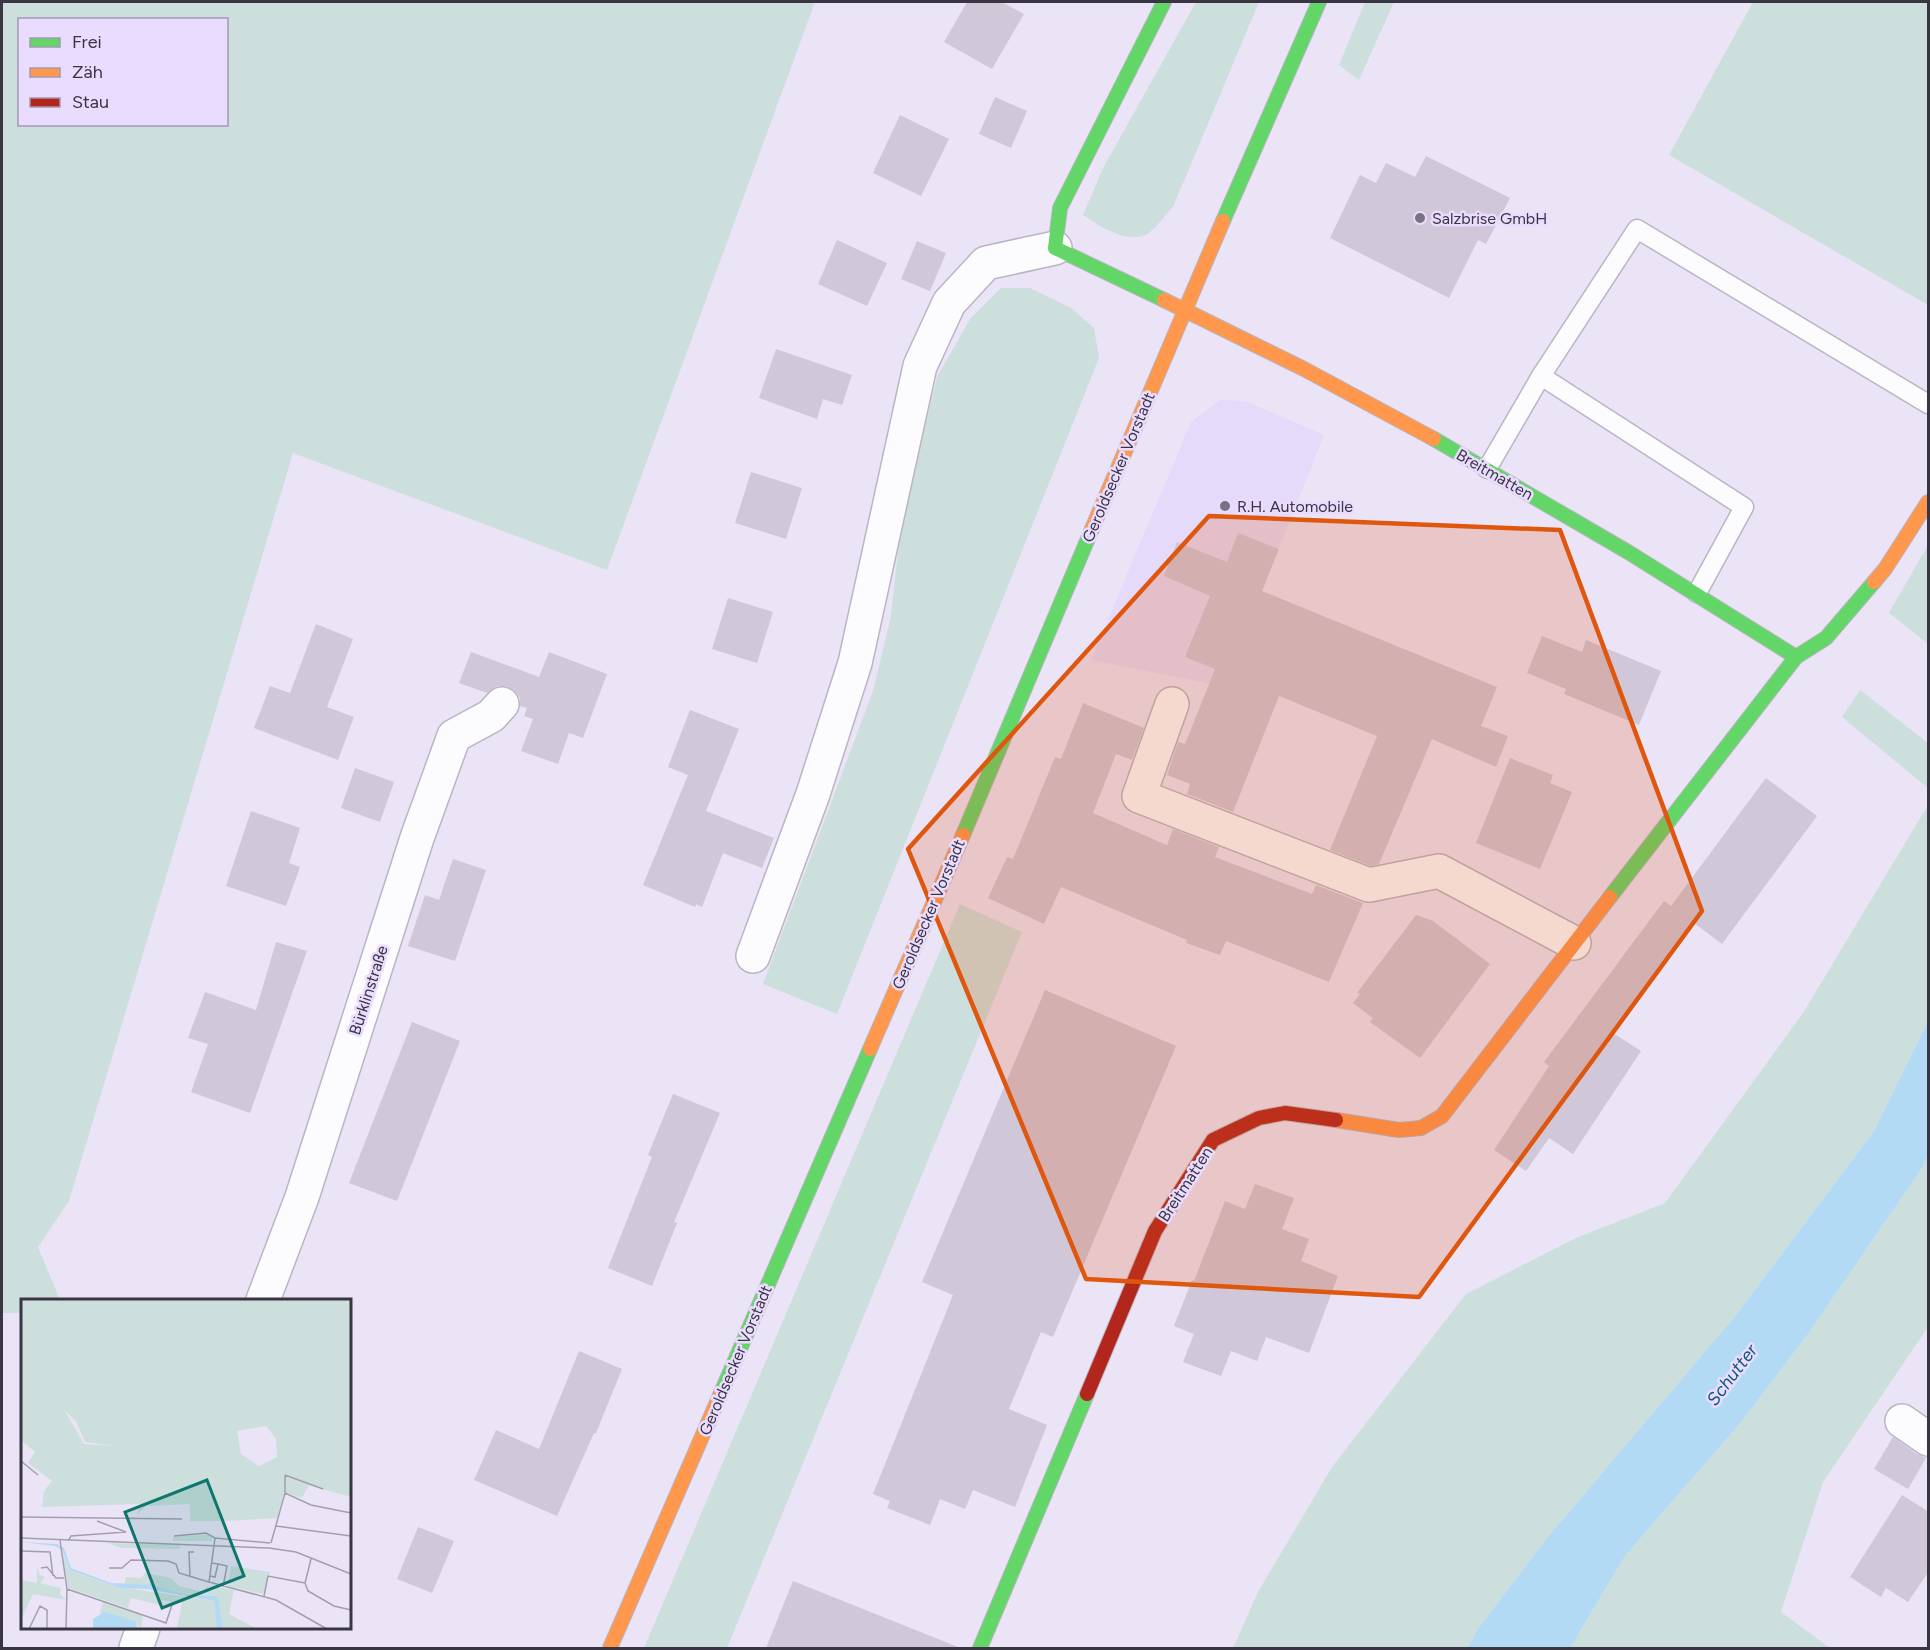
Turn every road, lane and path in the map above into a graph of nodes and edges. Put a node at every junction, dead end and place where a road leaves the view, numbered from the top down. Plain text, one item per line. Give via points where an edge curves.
1 (1164, 2) edge
2 (1318, 2) edge
3 (1055, 248) junction
4 (1184, 309) junction
5 (1541, 376) junction
6 (1929, 404) edge
7 (1487, 469) junction
8 (1929, 502) edge
9 (1697, 593) junction
10 (1796, 657) junction
11 (502, 704) dead end
12 (1172, 704) dead end
13 (1574, 942) junction
14 (753, 957) dead end
15 (263, 1299) edge
16 (1902, 1421) dead end
17 (1929, 1439) edge
18 (143, 1629) edge
19 (136, 1648) edge
20 (610, 1648) edge
21 (980, 1648) edge

1 - 3 street via 1060,208
2 - 4 street, Geroldsecker Vorstadt
3 - 4 street
3 - 14 street via 986,262 949,303 920,366 855,663 813,794
4 - 7 street, Breitmatten
4 - 20 street, Geroldsecker Vorstadt via 1002,745
5 - 6 lane via 1637,229
5 - 7 lane
5 - 9 lane via 1744,507
7 - 9 street, Breitmatten
8 - 10 street, Breitmatten via 1886,569 1826,638
9 - 10 street, Breitmatten
10 - 13 street, Breitmatten
11 - 15 street, Bürklinstraße via 491,716 454,736 417,838 302,1197
12 - 13 street via 1139,796 1369,885 1439,871
13 - 21 street, Breitmatten via 1442,1116 1421,1128 1399,1130 1285,1113 1258,1118 1213,1140 1155,1231
16 - 17 street
18 - 19 street

